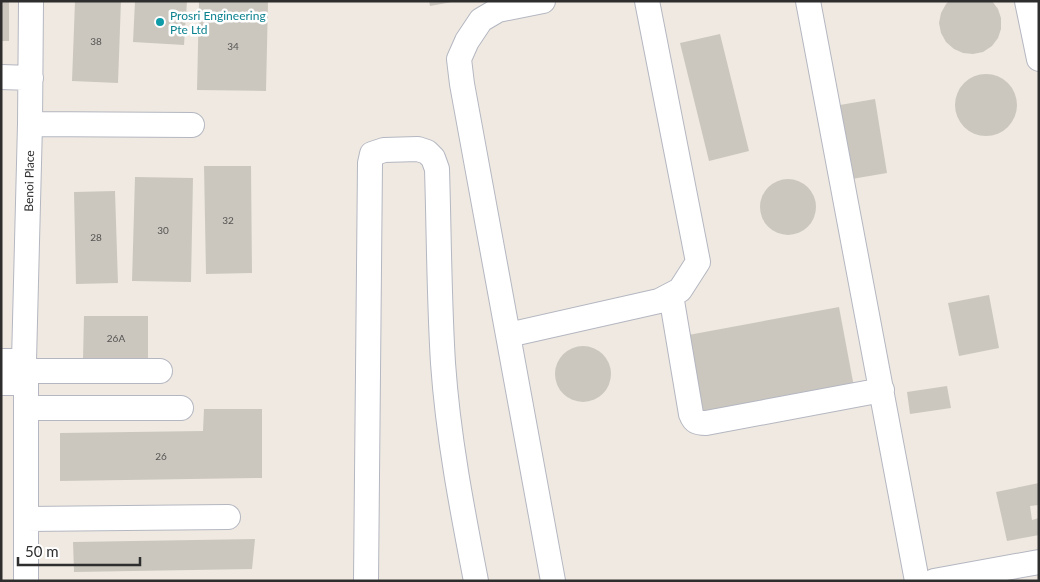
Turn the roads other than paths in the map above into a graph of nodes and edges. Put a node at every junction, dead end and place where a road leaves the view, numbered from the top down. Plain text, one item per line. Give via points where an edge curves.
1 (31, 1) edge
2 (543, 1) edge
3 (647, 1) edge
4 (808, 1) edge
5 (1027, 1) edge
6 (1039, 59) edge
7 (1, 78) edge
8 (31, 78) junction
9 (30, 124) junction
10 (192, 125) dead end
11 (671, 295) junction
12 (508, 335) junction
13 (19, 369) edge
14 (160, 371) dead end
15 (1, 383) edge
16 (882, 390) junction
17 (26, 408) junction
18 (181, 408) dead end
19 (228, 517) dead end
20 (26, 518) junction
21 (1039, 562) edge
22 (26, 581) edge
23 (366, 581) edge
24 (476, 581) edge
25 (553, 581) edge
26 (917, 581) edge
27 (934, 581) edge

1 - 8 street, Benoi Place
2 - 12 street via 498,10 481,20 459,59
3 - 11 street via 698,262 680,290
4 - 16 street
5 - 6 street
7 - 8 street
8 - 9 street, Benoi Place
9 - 10 street
9 - 13 street, Benoi Place
11 - 12 street via 659,301
11 - 16 street via 691,414 697,423
12 - 25 street
13 - 14 street
13 - 15 street
13 - 17 street, Benoi Place
16 - 26 street
17 - 18 street
17 - 20 street, Benoi Place
19 - 20 street
20 - 22 street, Benoi Place
21 - 27 street
23 - 24 street via 370,162 372,154 384,150 418,149 433,158 437,169 443,363 450,435

